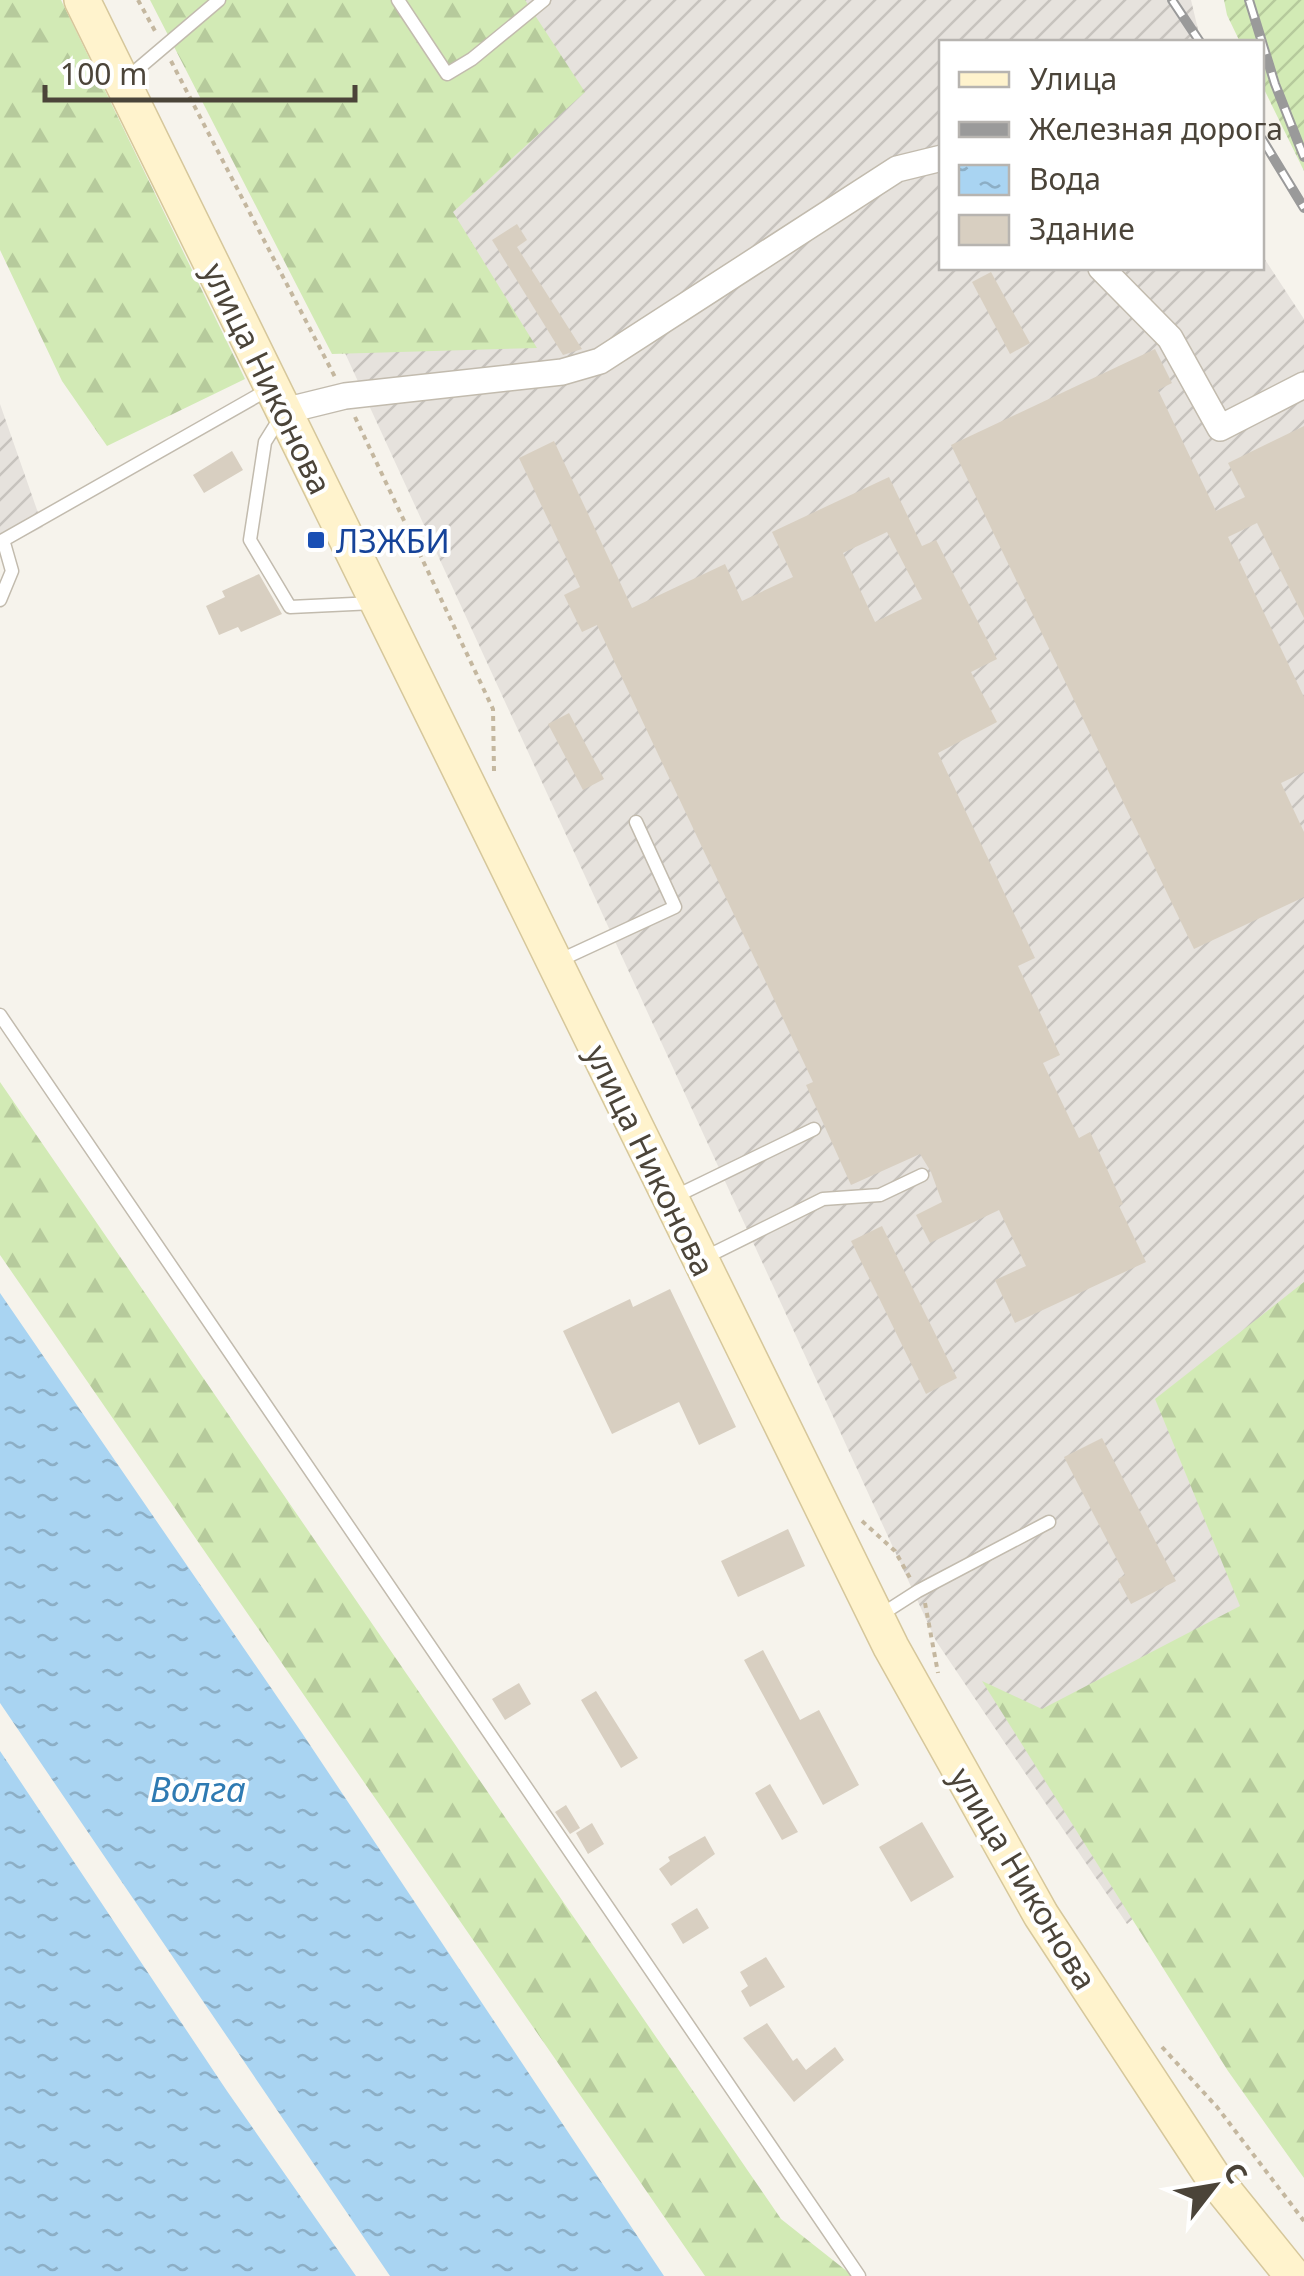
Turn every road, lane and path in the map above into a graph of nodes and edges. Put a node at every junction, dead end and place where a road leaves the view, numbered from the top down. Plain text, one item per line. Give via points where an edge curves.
1 (82, 0) edge
2 (138, 0) edge
3 (219, 0) edge
4 (398, 0) edge
5 (544, 0) edge
6 (164, 48) junction
7 (122, 82) junction
8 (939, 159) edge
9 (1103, 270) edge
10 (1304, 384) edge
11 (345, 396) junction
12 (279, 399) junction
13 (2, 542) edge
14 (0, 600) edge
15 (376, 603) junction
16 (494, 780) dead end
17 (636, 822) dead end
18 (554, 964) junction
19 (0, 1015) edge
20 (814, 1129) dead end
21 (922, 1176) dead end
22 (670, 1199) junction
23 (700, 1260) junction
24 (859, 1519) dead end
25 (1049, 1522) dead end
26 (918, 1592) junction
27 (876, 1618) junction
28 (938, 1675) dead end
29 (1154, 2037) dead end
30 (1304, 2222) edge
31 (859, 2276) edge
32 (1294, 2276) edge

1 - 7 main road, улица Никонова
2 - 6 path
3 - 6 lane
4 - 5 lane via 447,74
6 - 7 lane
6 - 11 path
7 - 12 main road, улица Никонова
8 - 11 street via 897,168 600,362
9 - 10 street via 1170,338 1220,428
11 - 12 street
11 - 16 path via 493,710
12 - 13 lane
12 - 15 main road, улица Никонова
12 - 15 lane via 265,442 250,540 290,606
13 - 14 lane via 12,571
15 - 18 main road, улица Никонова
17 - 18 lane via 675,907
18 - 22 main road, улица Никонова
19 - 31 lane
20 - 22 lane
21 - 23 lane via 880,1195 823,1198
22 - 23 main road, улица Никонова
23 - 27 main road, улица Никонова
24 - 26 path via 895,1551
25 - 26 lane
26 - 27 lane
26 - 28 path
27 - 32 main road, улица Никонова via 1041,1915 1213,2176
29 - 30 path via 1218,2107

